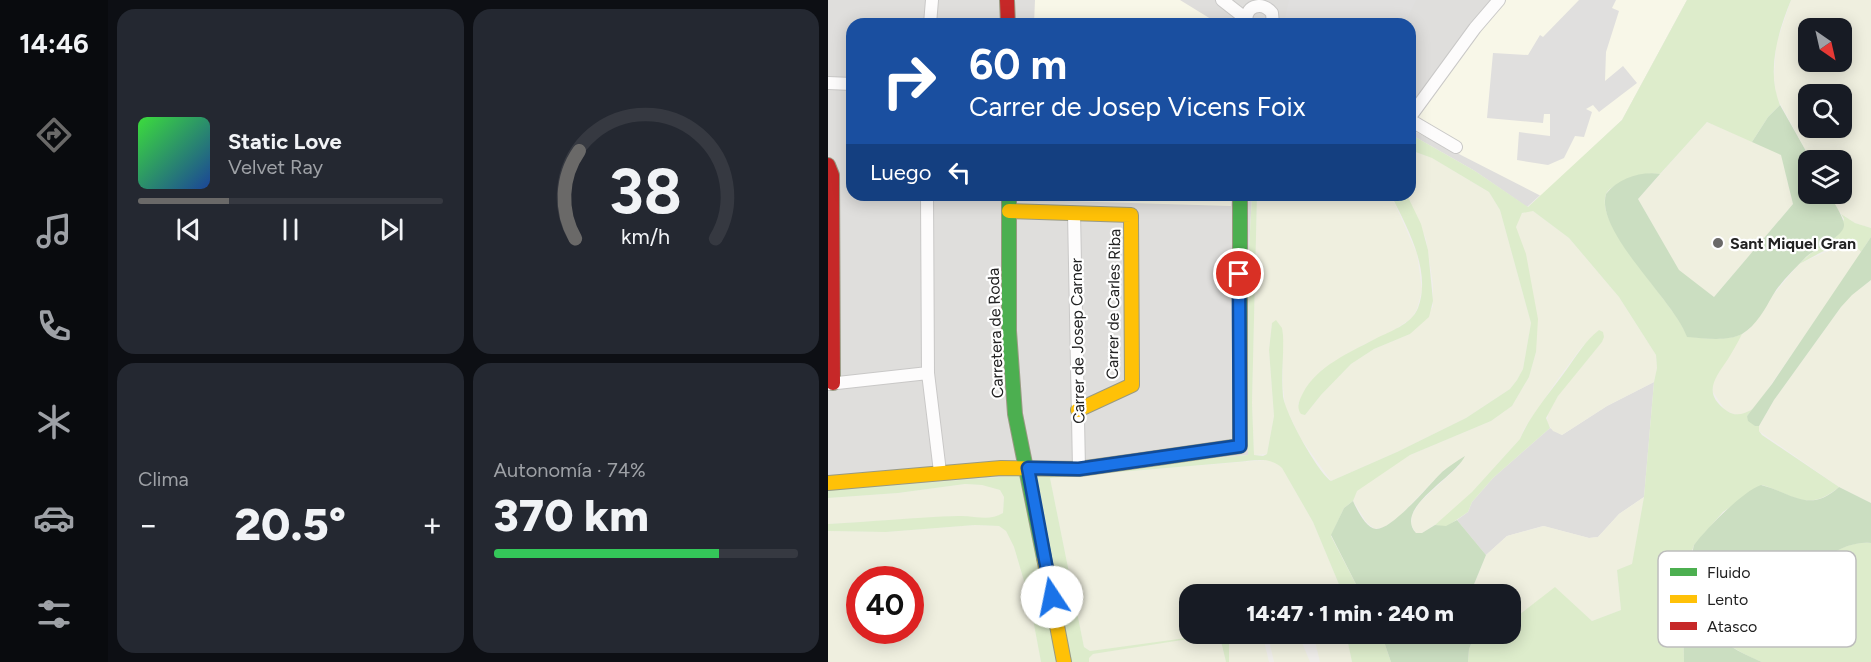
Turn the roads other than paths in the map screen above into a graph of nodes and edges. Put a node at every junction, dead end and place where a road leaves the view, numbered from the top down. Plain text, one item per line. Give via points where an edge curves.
1 (932, 0) edge
2 (1007, 0) edge
3 (1222, 0) edge
4 (1275, 0) edge
5 (1499, 0) edge
6 (1258, 3) edge
7 (930, 18) edge
8 (1008, 18) edge
9 (1243, 18) edge
10 (1247, 18) edge
11 (1271, 18) edge
12 (1273, 18) edge
13 (828, 83) edge
14 (846, 84) edge
15 (1416, 110) edge
16 (1416, 122) edge
17 (1456, 147) dead end
18 (828, 165) edge
19 (927, 201) edge
20 (1009, 201) edge
21 (1240, 201) edge
22 (1009, 211) junction
23 (1074, 213) junction
24 (928, 373) junction
25 (830, 383) edge
26 (1078, 410) junction
27 (1028, 468) junction
28 (1079, 469) junction
29 (940, 472) junction
30 (828, 483) edge
31 (1064, 662) edge

1 - 7 street
2 - 8 street
3 - 9 street
4 - 12 street
5 - 15 street
6 - 10 street
6 - 11 street via 1265,6
13 - 14 street
16 - 17 street
18 - 25 street via 832,174
19 - 24 street
20 - 22 street, Carretera de Roda
21 - 28 street via 1240,446
22 - 23 street, Carrer de Carles Riba
22 - 27 street, Carretera de Roda via 1009,331 1016,414
23 - 26 street, Carrer de Josep Carner
23 - 26 street, Carrer de Carles Riba via 1131,215 1132,385
24 - 25 street
24 - 29 street
26 - 28 street, Carrer de Josep Carner
27 - 28 street
27 - 29 street
27 - 31 street, Carretera de Roda
29 - 30 street

